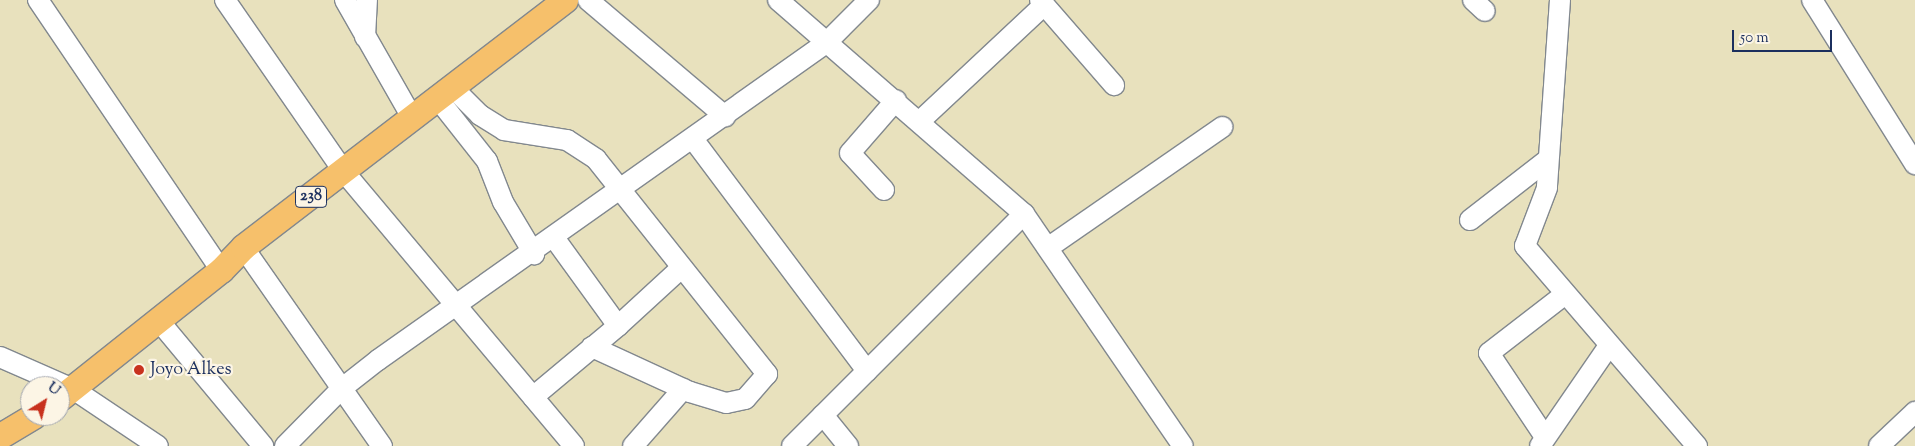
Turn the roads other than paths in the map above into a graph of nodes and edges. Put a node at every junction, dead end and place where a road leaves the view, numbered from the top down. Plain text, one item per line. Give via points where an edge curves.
1 (38, 0) edge
2 (225, 0) edge
3 (344, 0) edge
4 (367, 0) edge
5 (565, 0) edge
6 (588, 0) edge
7 (778, 0) edge
8 (869, 0) edge
9 (1560, 0) edge
10 (1812, 0) edge
11 (1042, 3) edge
12 (366, 37) junction
13 (826, 43) junction
14 (1114, 85) dead end
15 (445, 93) junction
16 (896, 100) junction
17 (725, 116) junction
18 (413, 119) junction
19 (920, 121) junction
20 (1222, 127) dead end
21 (693, 139) junction
22 (1548, 160) junction
23 (1915, 164) edge
24 (345, 173) junction
25 (619, 190) junction
26 (884, 190) dead end
27 (1024, 214) junction
28 (1470, 220) dead end
29 (555, 239) junction
30 (243, 247) junction
31 (1049, 247) junction
32 (534, 254) junction
33 (681, 268) junction
34 (221, 270) junction
35 (1564, 295) junction
36 (457, 307) junction
37 (159, 321) junction
38 (618, 326) junction
39 (592, 347) junction
40 (1608, 347) junction
41 (0, 357) edge
42 (867, 371) junction
43 (34, 376) edge
44 (341, 388) junction
45 (683, 389) junction
46 (70, 391) edge
47 (70, 396) edge
48 (533, 397) junction
49 (1915, 412) edge
50 (823, 415) junction
51 (20, 424) edge
52 (0, 436) edge
53 (1542, 442) edge
54 (158, 446) edge
55 (263, 446) edge
56 (285, 446) edge
57 (382, 446) edge
58 (574, 446) edge
59 (633, 446) edge
60 (792, 446) edge
61 (848, 446) edge
62 (1183, 446) edge
63 (1698, 446) edge
64 (1879, 446) edge

1 - 34 street
2 - 24 street
3 - 12 street
4 - 12 street
5 - 15 main road, 238
6 - 17 street
7 - 13 street
8 - 13 street
9 - 22 street
10 - 23 street
11 - 14 street
11 - 19 street
12 - 18 street
13 - 16 street
13 - 17 street
15 - 18 main road, 238
15 - 25 street via 504,130 552,136 579,147 596,159
15 - 32 street via 487,161 502,202
16 - 19 street
16 - 26 street via 850,153
17 - 21 street
18 - 24 main road, 238
19 - 27 street
20 - 31 street
21 - 25 street
21 - 42 street
22 - 28 street
22 - 35 street via 1544,204 1525,246
24 - 30 main road, 238
24 - 36 street
25 - 29 street
25 - 33 street
27 - 31 street
27 - 42 street
29 - 32 street
29 - 38 street
30 - 34 main road, 238
30 - 44 street
31 - 62 street
32 - 36 street
33 - 38 street
33 - 45 street via 767,374 748,397 736,403
34 - 37 main road, 238
35 - 40 street
35 - 53 street via 1489,353
36 - 44 street
36 - 48 street
37 - 46 main road, 238
37 - 55 street
38 - 39 street
39 - 45 street
39 - 48 street
40 - 53 street
40 - 63 street
41 - 43 street
42 - 50 street
44 - 56 street
44 - 57 street
45 - 59 street
47 - 54 street
48 - 58 street
49 - 64 street
50 - 60 street
50 - 61 street
51 - 52 main road

